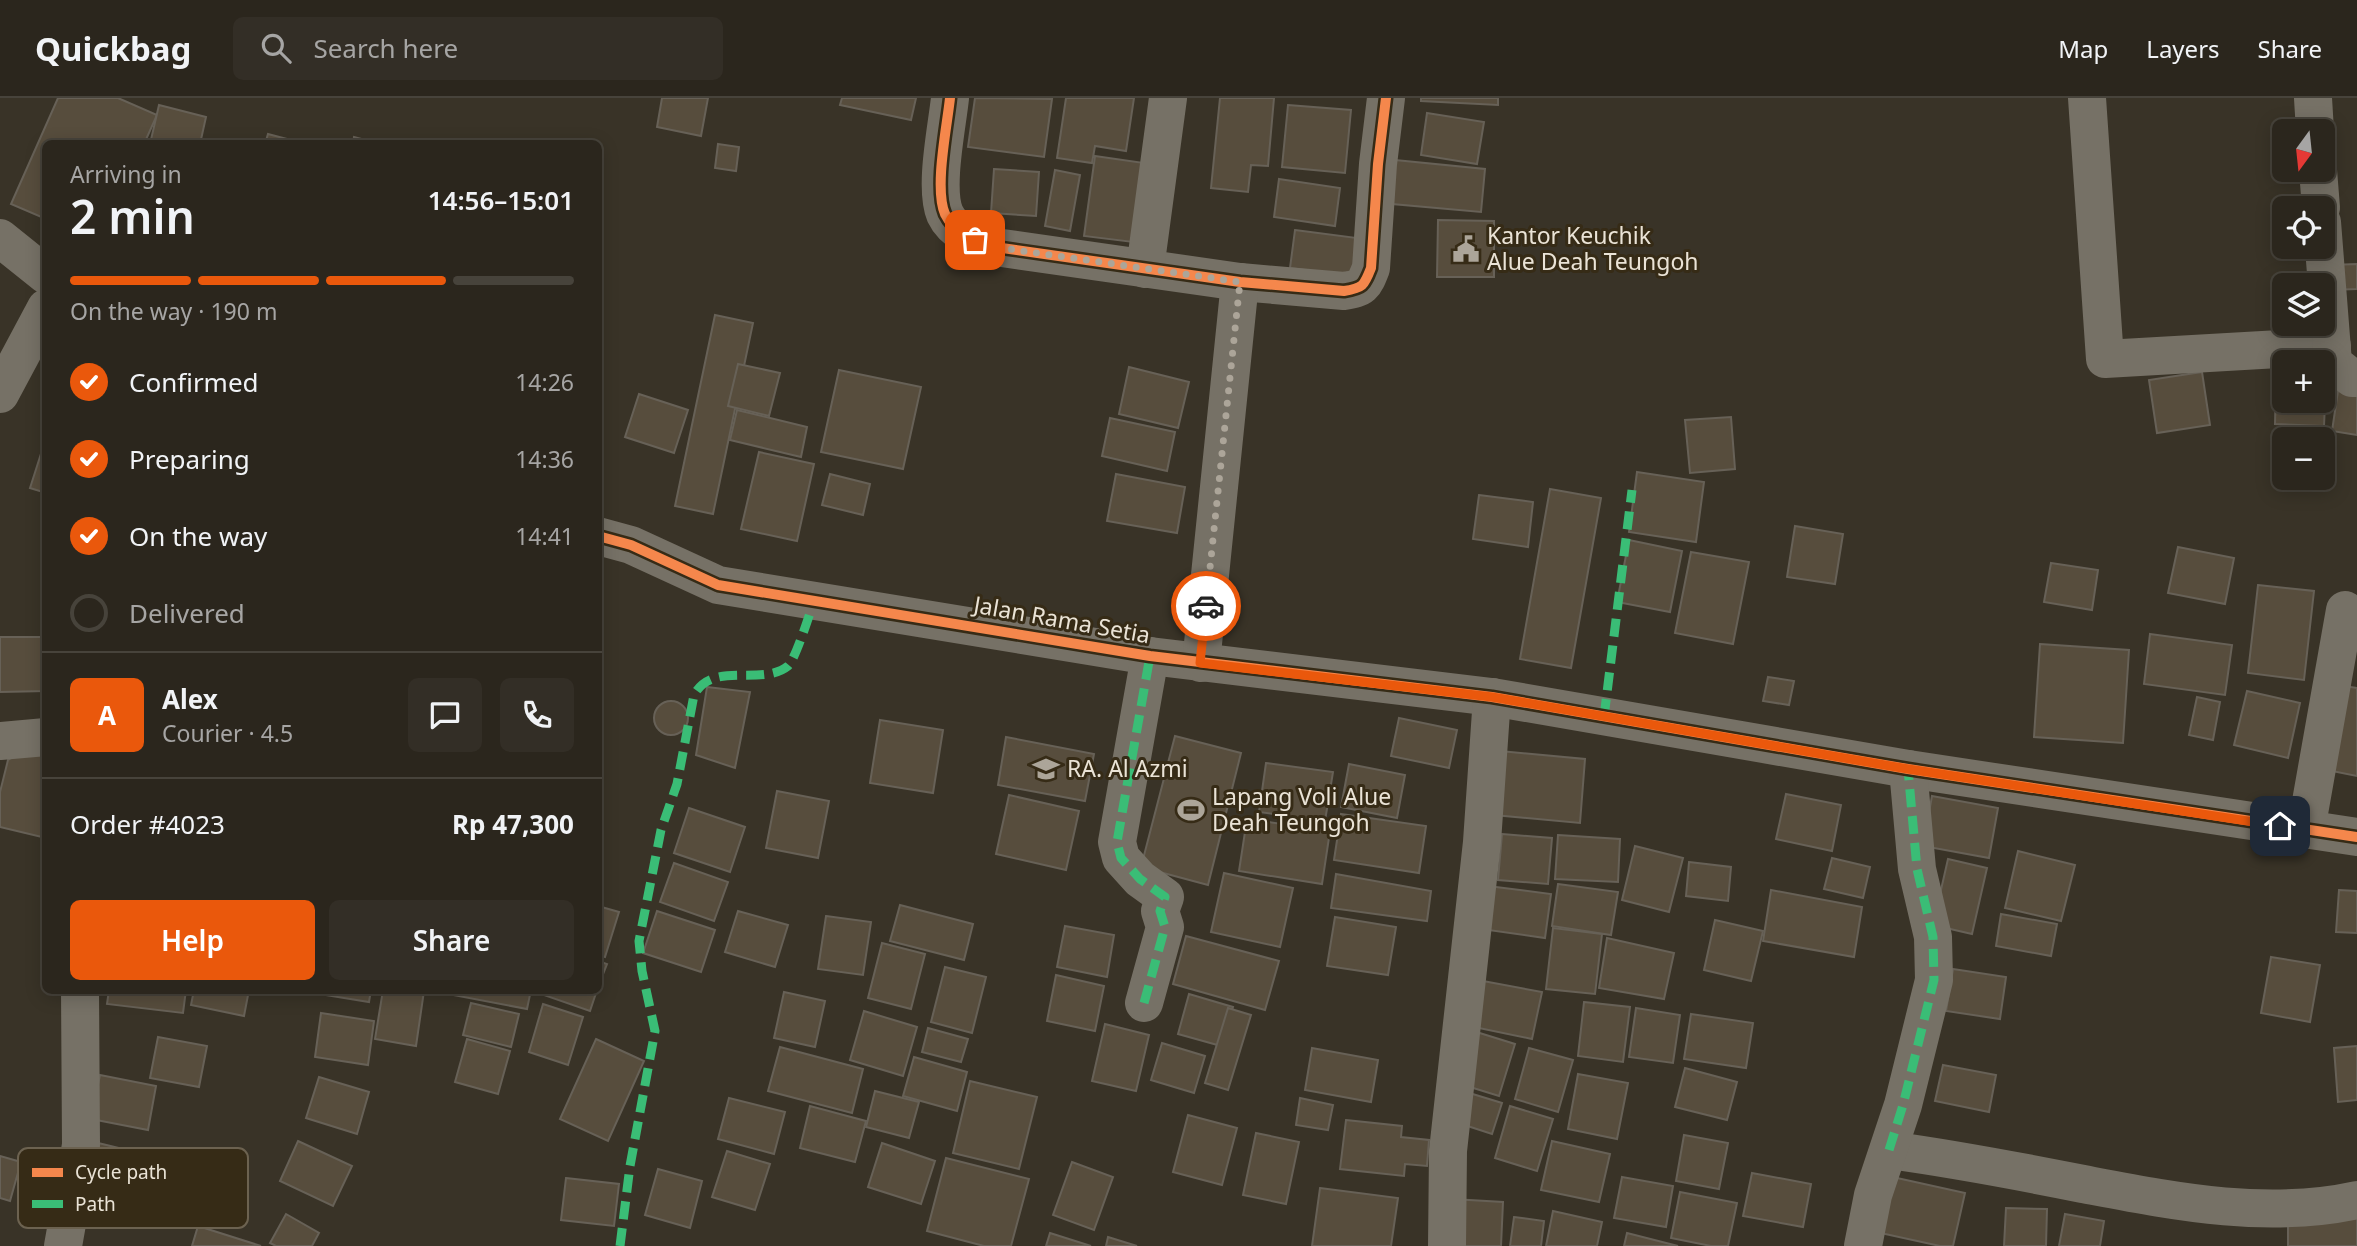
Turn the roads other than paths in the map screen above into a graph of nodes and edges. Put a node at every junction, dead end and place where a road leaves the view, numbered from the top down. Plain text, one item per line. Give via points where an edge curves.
1 (950, 98) edge
2 (1168, 98) edge
3 (1386, 98) edge
4 (2087, 98) edge
5 (2312, 98) edge
6 (2314, 119) edge
7 (0, 238) edge
8 (2325, 259) edge
9 (1145, 269) junction
10 (42, 272) edge
11 (1240, 282) junction
12 (42, 315) edge
13 (2332, 346) junction
14 (2357, 378) edge
15 (0, 394) edge
16 (602, 537) edge
17 (2345, 610) dead end
18 (1150, 656) junction
19 (1200, 663) junction
20 (1492, 697) junction
21 (42, 737) edge
22 (0, 741) edge
23 (1908, 769) junction
24 (2306, 830) junction
25 (2357, 837) edge
26 (80, 994) edge
27 (1144, 1003) dead end
28 (80, 1148) edge
29 (1889, 1150) junction
30 (2357, 1200) edge
31 (66, 1228) edge
32 (63, 1246) edge
33 (1447, 1246) edge
34 (1863, 1246) edge

1 - 9 street via 941,199 946,216 960,231 995,247
2 - 9 street
3 - 11 street via 1366,282 1344,291
4 - 13 street via 2105,359
5 - 6 street
7 - 10 street
8 - 13 street
9 - 11 street
11 - 19 street
12 - 15 street
13 - 14 street via 2333,363
16 - 18 street, Jalan Rama Setia via 631,545 718,585
17 - 24 street
18 - 19 street, Jalan Rama Setia
18 - 27 street via 1117,842 1121,858 1164,897 1160,911 1165,927
19 - 20 street, Jalan Rama Setia
20 - 23 street, Jalan Rama Setia
20 - 33 street via 1482,842 1447,1151
21 - 22 street
23 - 24 street, Jalan Rama Setia
23 - 29 street via 1917,869 1933,937 1934,980
24 - 25 street, Jalan Rama Setia
26 - 28 street
29 - 30 street via 2230,1208 2290,1209
29 - 34 street via 1873,1195
31 - 32 street

